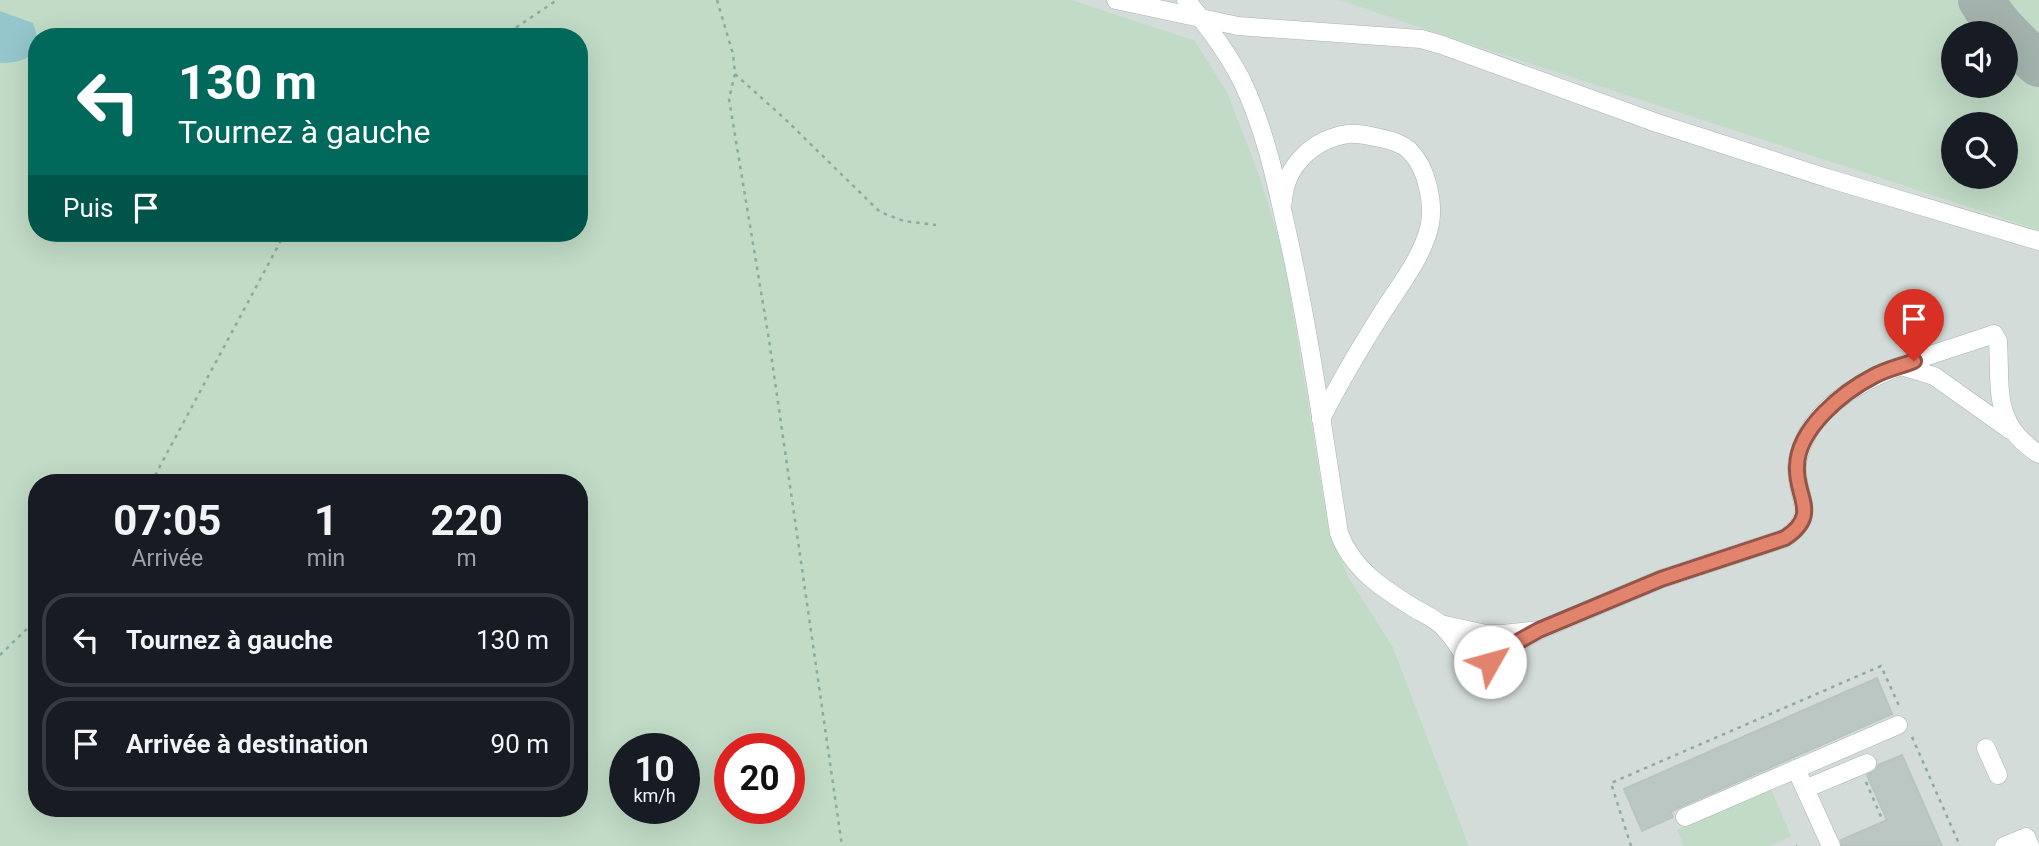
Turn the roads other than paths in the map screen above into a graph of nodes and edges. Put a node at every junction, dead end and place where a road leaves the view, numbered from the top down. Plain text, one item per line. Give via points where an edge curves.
1 (1116, 0) edge
2 (1186, 0) edge
3 (1202, 18) junction
4 (1283, 213) junction
5 (2039, 241) edge
6 (1901, 366) junction
7 (1321, 419) junction
8 (2010, 430) junction
9 (2039, 454) edge
10 (1440, 624) junction
11 (1539, 630) junction
12 (1904, 724) road end
13 (1986, 748) dead end
14 (1863, 765) road end
15 (1796, 769) junction
16 (1998, 775) dead end
17 (1805, 789) junction
18 (1685, 817) dead end
19 (1831, 846) edge
20 (2004, 846) edge
21 (2030, 846) edge

1 - 3 lane
2 - 3 lane
3 - 4 lane via 1241,79 1266,144
3 - 5 lane via 1238,26 1432,42 1657,123
4 - 7 lane
4 - 7 lane via 1286,183 1293,168 1304,154 1330,139 1350,134 1389,140 1408,149 1425,174 1430,225 1424,241
6 - 8 lane via 1934,376
6 - 8 lane via 1994,334 2002,411
6 - 11 lane via 1874,376 1824,411 1804,440 1797,466 1804,500 1798,530 1661,579
7 - 10 lane via 1345,549 1355,565 1377,583
8 - 9 lane
10 - 11 lane via 1486,634
10 - 11 lane via 1478,679 1499,653
12 - 15 lane
13 - 16 lane
14 - 17 lane
15 - 17 lane
15 - 18 lane
17 - 19 lane
20 - 21 lane via 2026,837

